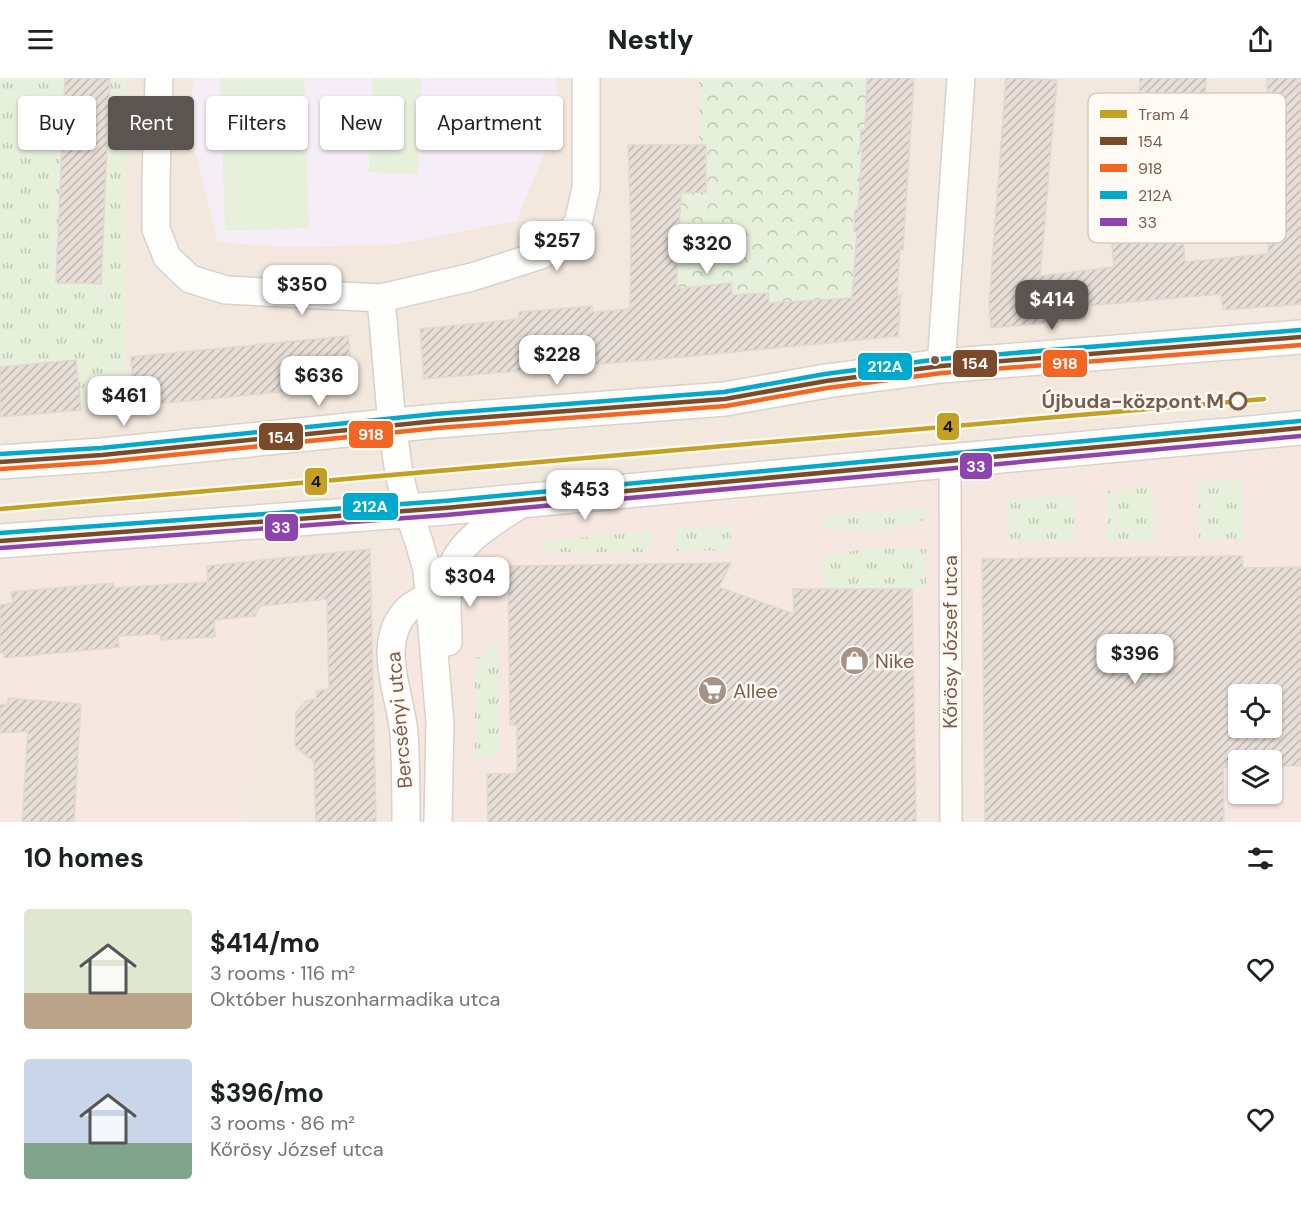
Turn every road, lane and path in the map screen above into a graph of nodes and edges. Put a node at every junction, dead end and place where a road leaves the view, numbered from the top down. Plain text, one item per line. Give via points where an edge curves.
1 (159, 78) edge
2 (586, 78) edge
3 (961, 78) edge
4 (381, 298) junction
5 (1301, 337) edge
6 (941, 366) junction
7 (392, 425) junction
8 (1301, 428) edge
9 (950, 461) junction
10 (0, 462) edge
11 (526, 501) junction
12 (408, 511) junction
13 (0, 541) edge
14 (428, 597) junction
15 (440, 723) junction
16 (406, 822) edge
17 (438, 822) edge
18 (951, 822) edge

1 - 4 street via 156,229 166,257 190,279 226,290
2 - 4 street via 586,188 578,223 565,239 541,255 472,277
3 - 6 street
4 - 7 street, Bercsényi utca
5 - 6 main road
6 - 7 main road via 725,399
7 - 10 main road
7 - 12 street, Bercsényi utca
8 - 9 main road
9 - 11 main road
9 - 18 street, Kőrösy József utca
11 - 12 main road
11 - 15 street, Bercsényi utca via 478,533 452,563 448,578 447,680
12 - 13 main road
12 - 14 street, Bercsényi utca via 427,570
14 - 15 street, Bercsényi utca
14 - 16 street, Bercsényi utca via 409,608 396,625 391,647 404,731
15 - 17 street, Bercsényi utca

